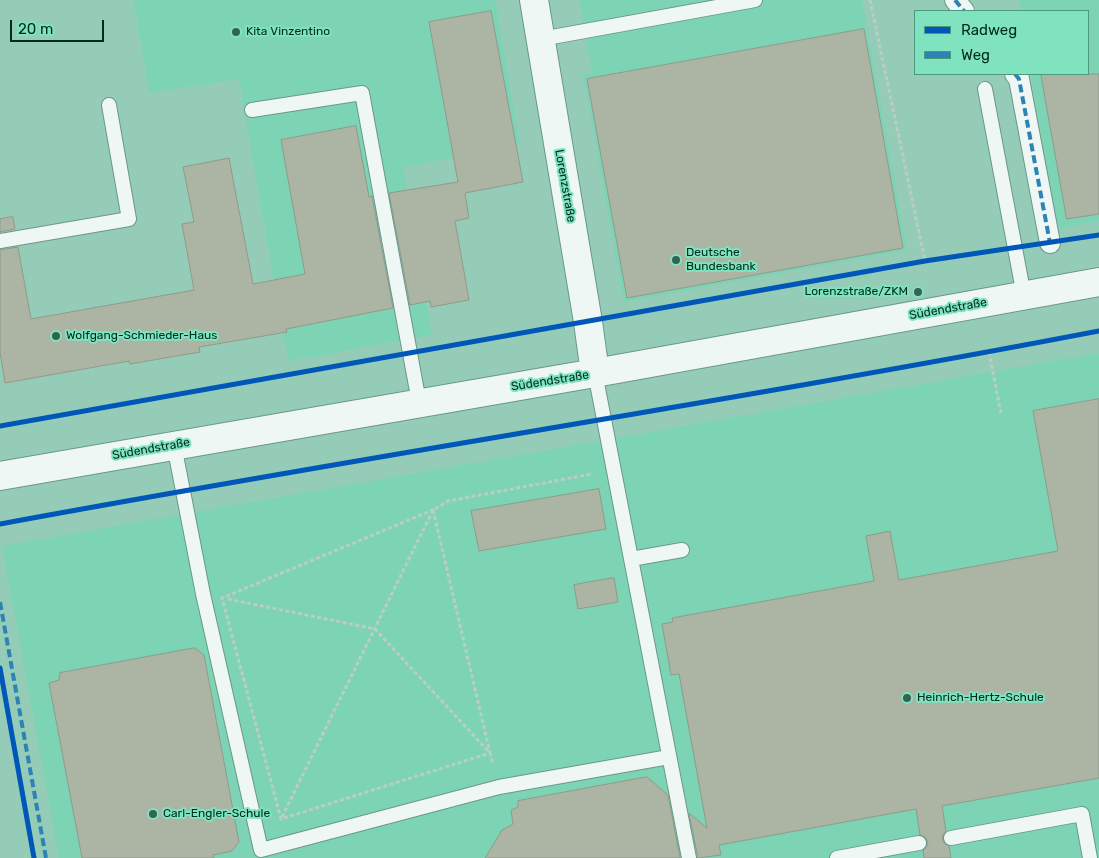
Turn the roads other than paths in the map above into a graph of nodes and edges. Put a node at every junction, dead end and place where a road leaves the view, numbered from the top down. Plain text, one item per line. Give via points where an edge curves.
1 (534, 0) edge
2 (755, 0) edge
3 (955, 0) edge
4 (963, 10) edge
5 (540, 39) junction
6 (1016, 75) edge
7 (985, 89) dead end
8 (109, 105) dead end
9 (252, 110) dead end
10 (0, 241) edge
11 (1050, 243) dead end
12 (1099, 282) edge
13 (1024, 296) junction
14 (596, 373) junction
15 (419, 402) junction
16 (174, 446) junction
17 (0, 476) edge
18 (682, 550) dead end
19 (631, 559) junction
20 (669, 757) junction
21 (951, 838) dead end
22 (919, 844) dead end
23 (689, 858) edge
24 (837, 858) edge
25 (1090, 858) edge

1 - 5 street, Lorenzstraße
2 - 5 lane
3 - 4 street
5 - 14 street, Lorenzstraße
6 - 11 street
7 - 13 lane
8 - 10 lane via 129,219
9 - 15 lane via 362,93
12 - 13 street, Südendstraße
13 - 14 street, Südendstraße
14 - 15 street, Südendstraße
14 - 19 lane
15 - 16 street, Südendstraße
16 - 17 street, Südendstraße
16 - 20 lane via 203,594 261,850 499,787
18 - 19 lane
19 - 20 lane
20 - 23 lane
21 - 25 lane via 1082,814
22 - 24 lane

